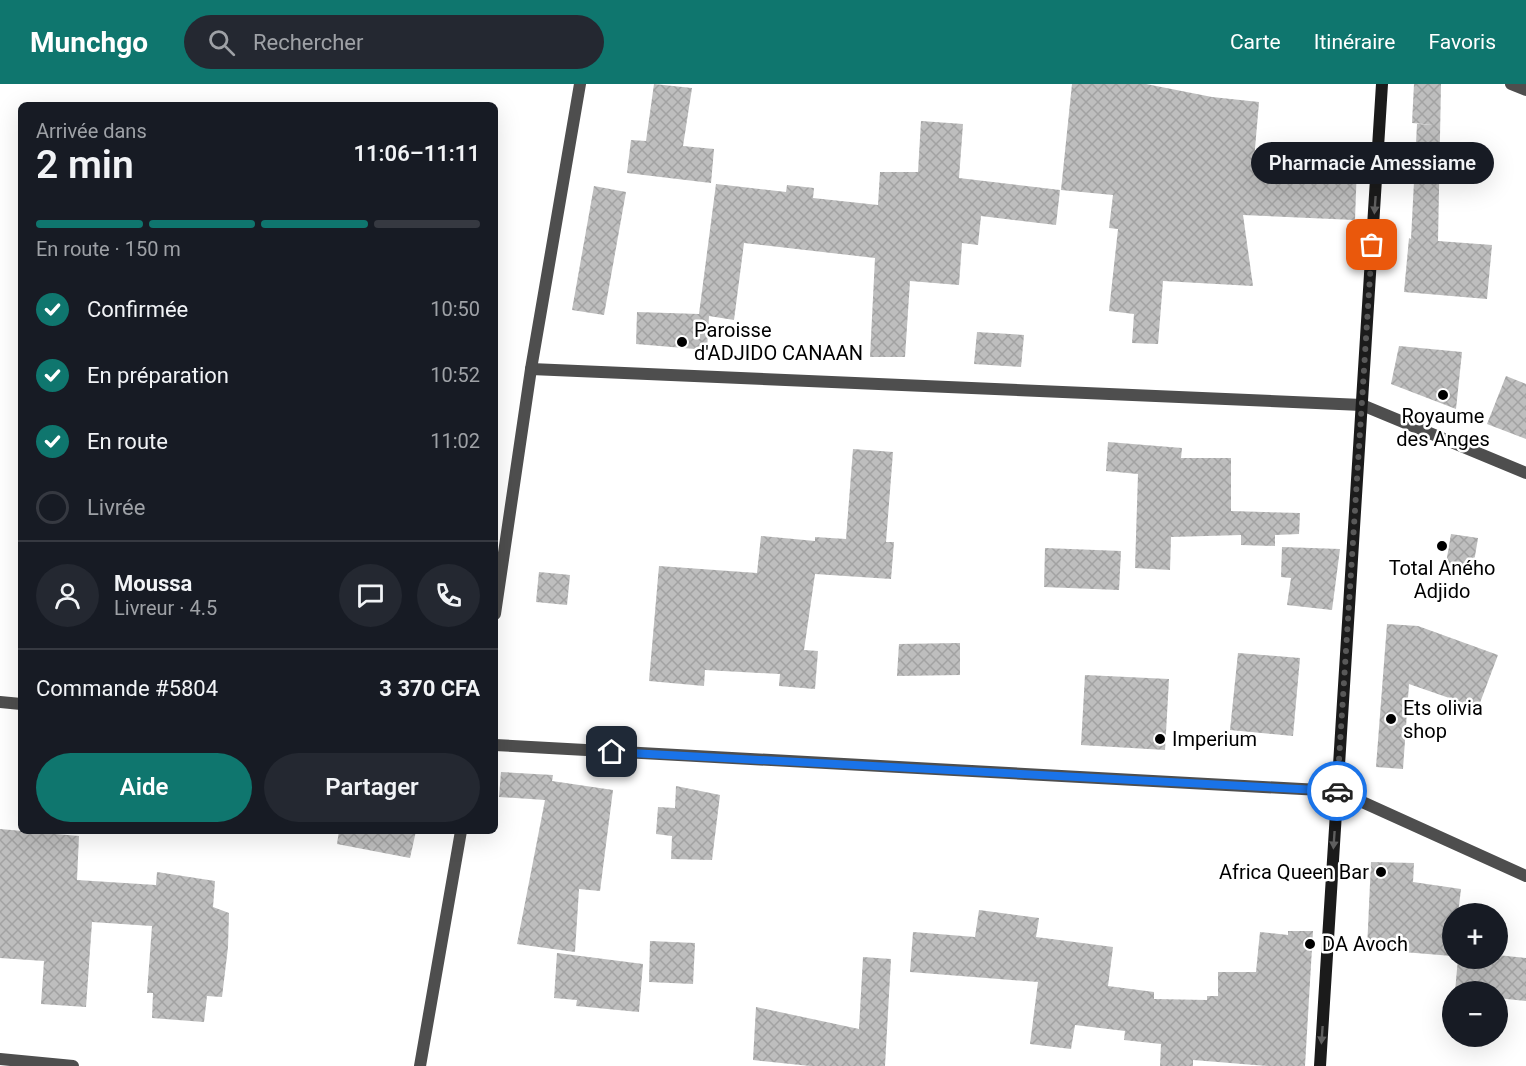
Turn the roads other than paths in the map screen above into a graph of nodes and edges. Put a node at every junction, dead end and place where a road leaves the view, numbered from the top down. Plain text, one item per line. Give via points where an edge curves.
1 (580, 84) edge
2 (1382, 84) edge
3 (1511, 84) edge
4 (1526, 90) edge
5 (531, 369) junction
6 (1362, 405) junction
7 (1526, 473) edge
8 (498, 594) edge
9 (0, 702) edge
10 (18, 704) edge
11 (498, 745) edge
12 (1338, 791) junction
13 (460, 834) edge
14 (1526, 876) edge
15 (0, 1059) edge
16 (73, 1066) edge
17 (420, 1066) edge
18 (1320, 1066) edge

1 - 5 street
2 -> 6 street
3 - 4 street
5 - 6 street
5 - 8 street
6 - 7 street
6 - 12 street
9 - 10 street
11 - 12 street
12 - 14 street
12 -> 18 street
13 - 17 street
15 - 16 street

